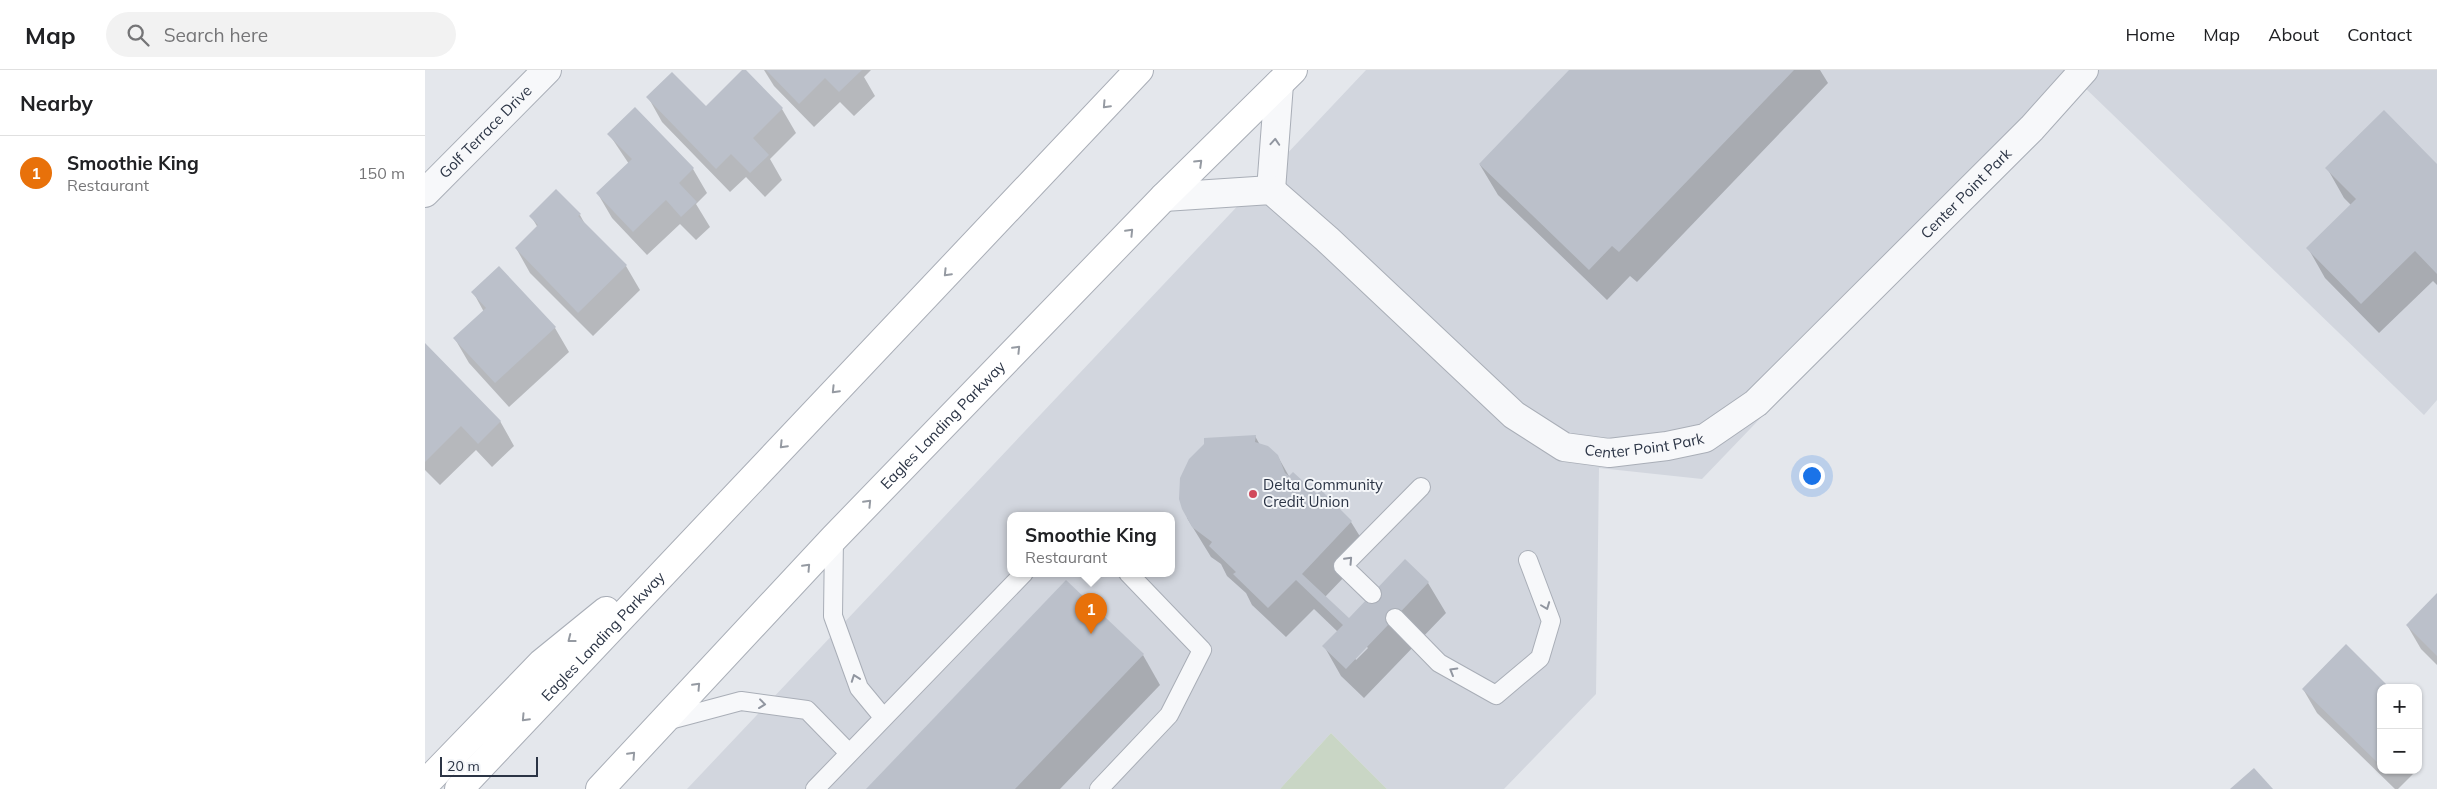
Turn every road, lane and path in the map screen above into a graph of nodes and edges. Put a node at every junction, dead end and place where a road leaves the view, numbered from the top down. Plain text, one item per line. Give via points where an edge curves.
1 (547, 70) edge
2 (1139, 70) edge
3 (2084, 70) edge
4 (1286, 77) edge
5 (1271, 190) junction
6 (425, 193) edge
7 (1164, 197) junction
8 (1421, 487) dead end
9 (834, 538) junction
10 (678, 555) junction
11 (1528, 560) dead end
12 (1019, 577) edge
13 (1132, 577) edge
14 (1372, 594) dead end
15 (1395, 618) dead end
16 (883, 717) junction
17 (664, 722) junction
18 (849, 753) junction
19 (425, 784) edge
20 (459, 789) edge
21 (600, 789) edge
22 (815, 789) edge
23 (1099, 789) edge

1 - 6 street, Golf Terrace Drive
2 -> 10 main road, Eagles Landing Parkway
3 - 5 street, Center Point Park via 2032,128 1756,403 1705,438 1667,446 1609,452 1564,447 1521,420
5 -> 4 street
7 -> 4 main road, Eagles Landing Parkway
5 - 7 street
9 -> 7 main road, Eagles Landing Parkway
14 -> 8 lane via 1343,566
16 -> 9 lane via 859,688 833,616
17 -> 9 main road, Eagles Landing Parkway
10 -> 19 main road via 542,662
10 -> 20 main road, Eagles Landing Parkway
11 -> 15 lane via 1551,621 1540,658 1496,696 1439,663
12 - 16 lane
13 - 23 lane via 1202,650 1169,715
16 - 18 lane
17 -> 18 lane via 741,701 807,710
21 -> 17 main road, Eagles Landing Parkway
18 - 22 lane

